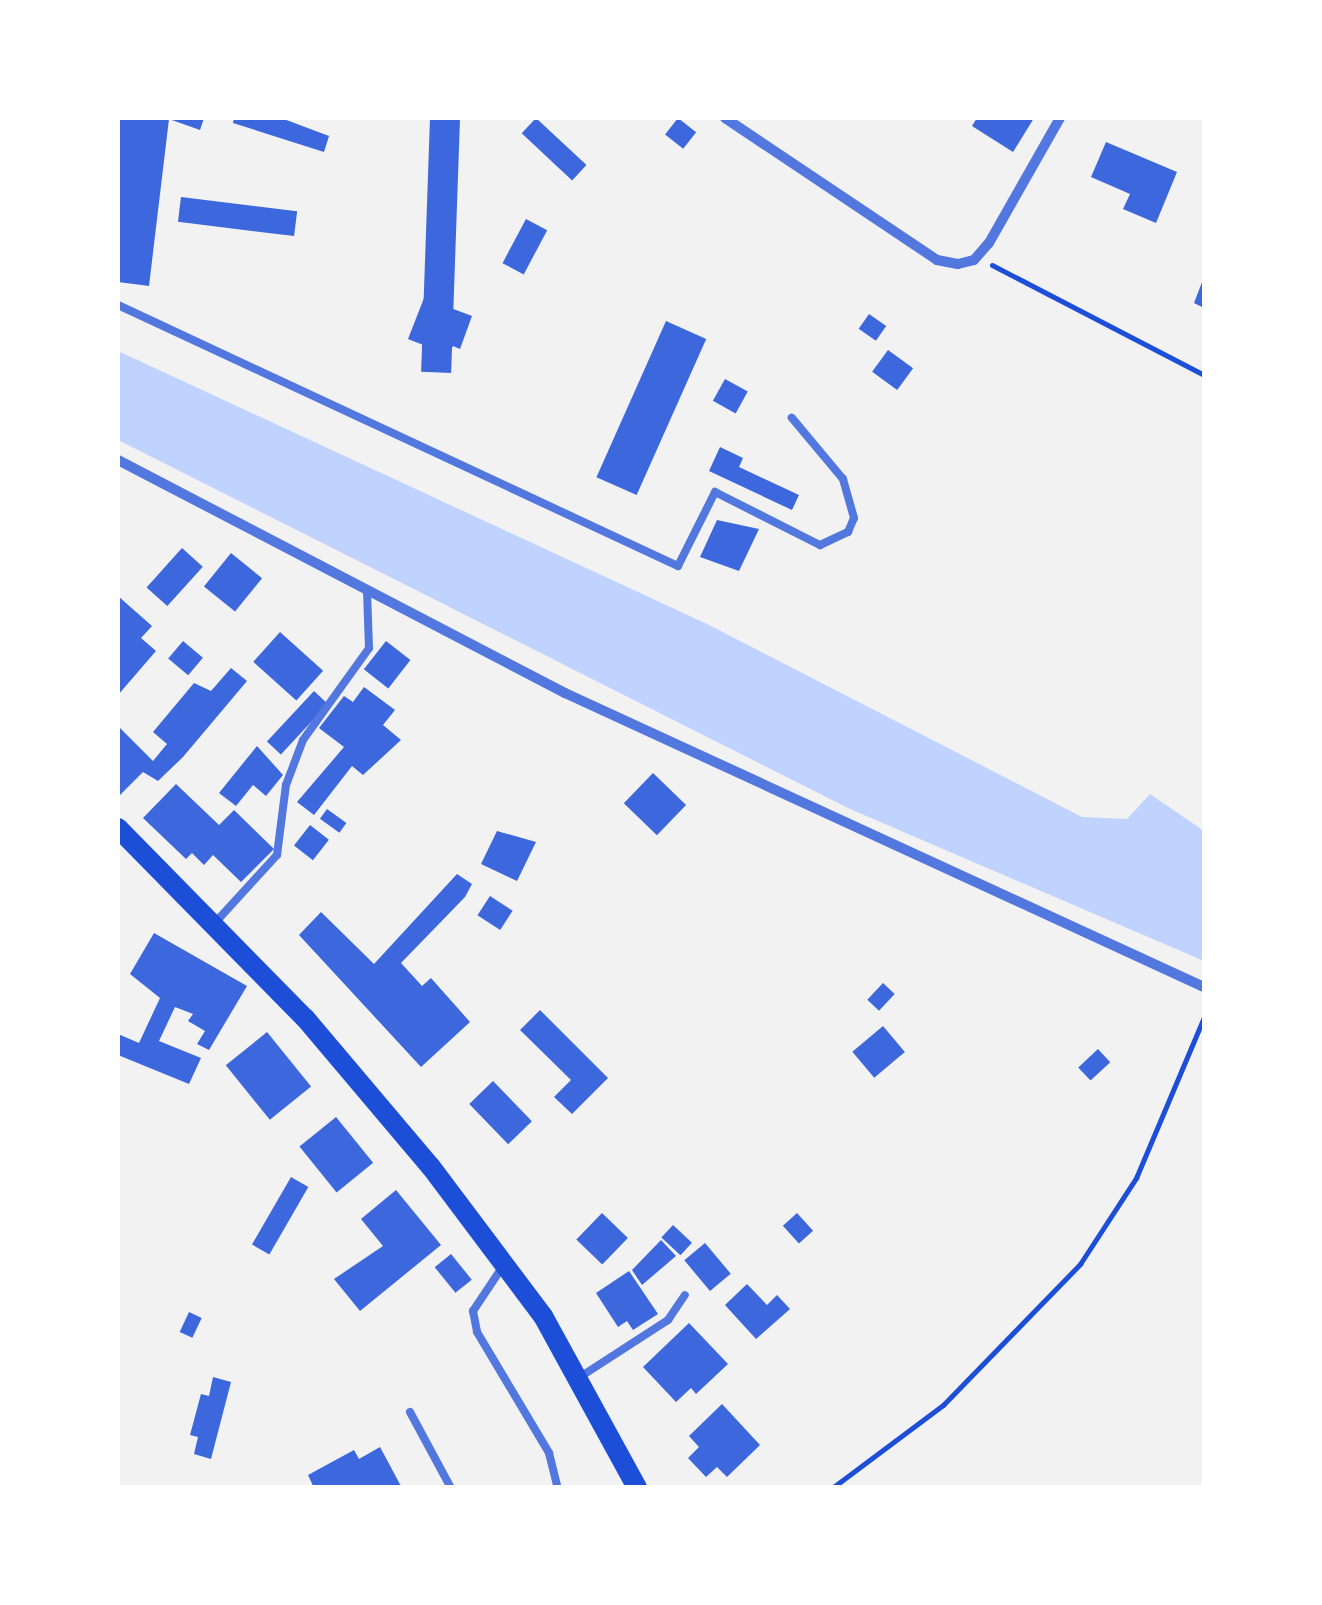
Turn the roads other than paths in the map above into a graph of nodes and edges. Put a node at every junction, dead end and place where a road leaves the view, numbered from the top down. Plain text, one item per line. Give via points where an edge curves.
1 (725, 118) edge
2 (1060, 118) edge
3 (118, 305) edge
4 (792, 418) dead end
5 (118, 460) edge
6 (367, 591) junction
7 (118, 828) edge
8 (213, 925) junction
9 (1204, 987) edge
10 (506, 1262) junction
11 (684, 1295) dead end
12 (580, 1377) junction
13 (410, 1412) dead end
14 (450, 1488) edge
15 (558, 1488) edge
16 (638, 1488) edge

1 - 2 street via 938,260 974,260
3 - 4 lane via 678,566 716,492 820,546 848,532 854,518 843,478
5 - 6 street
6 - 8 lane via 369,648 303,740 286,785 278,856
6 - 9 street via 565,693
7 - 8 main road
8 - 10 main road via 305,1018
10 - 12 main road
10 - 15 lane via 480,1292 473,1311 477,1332 549,1453
11 - 12 lane via 668,1320
12 - 16 main road
13 - 14 lane

